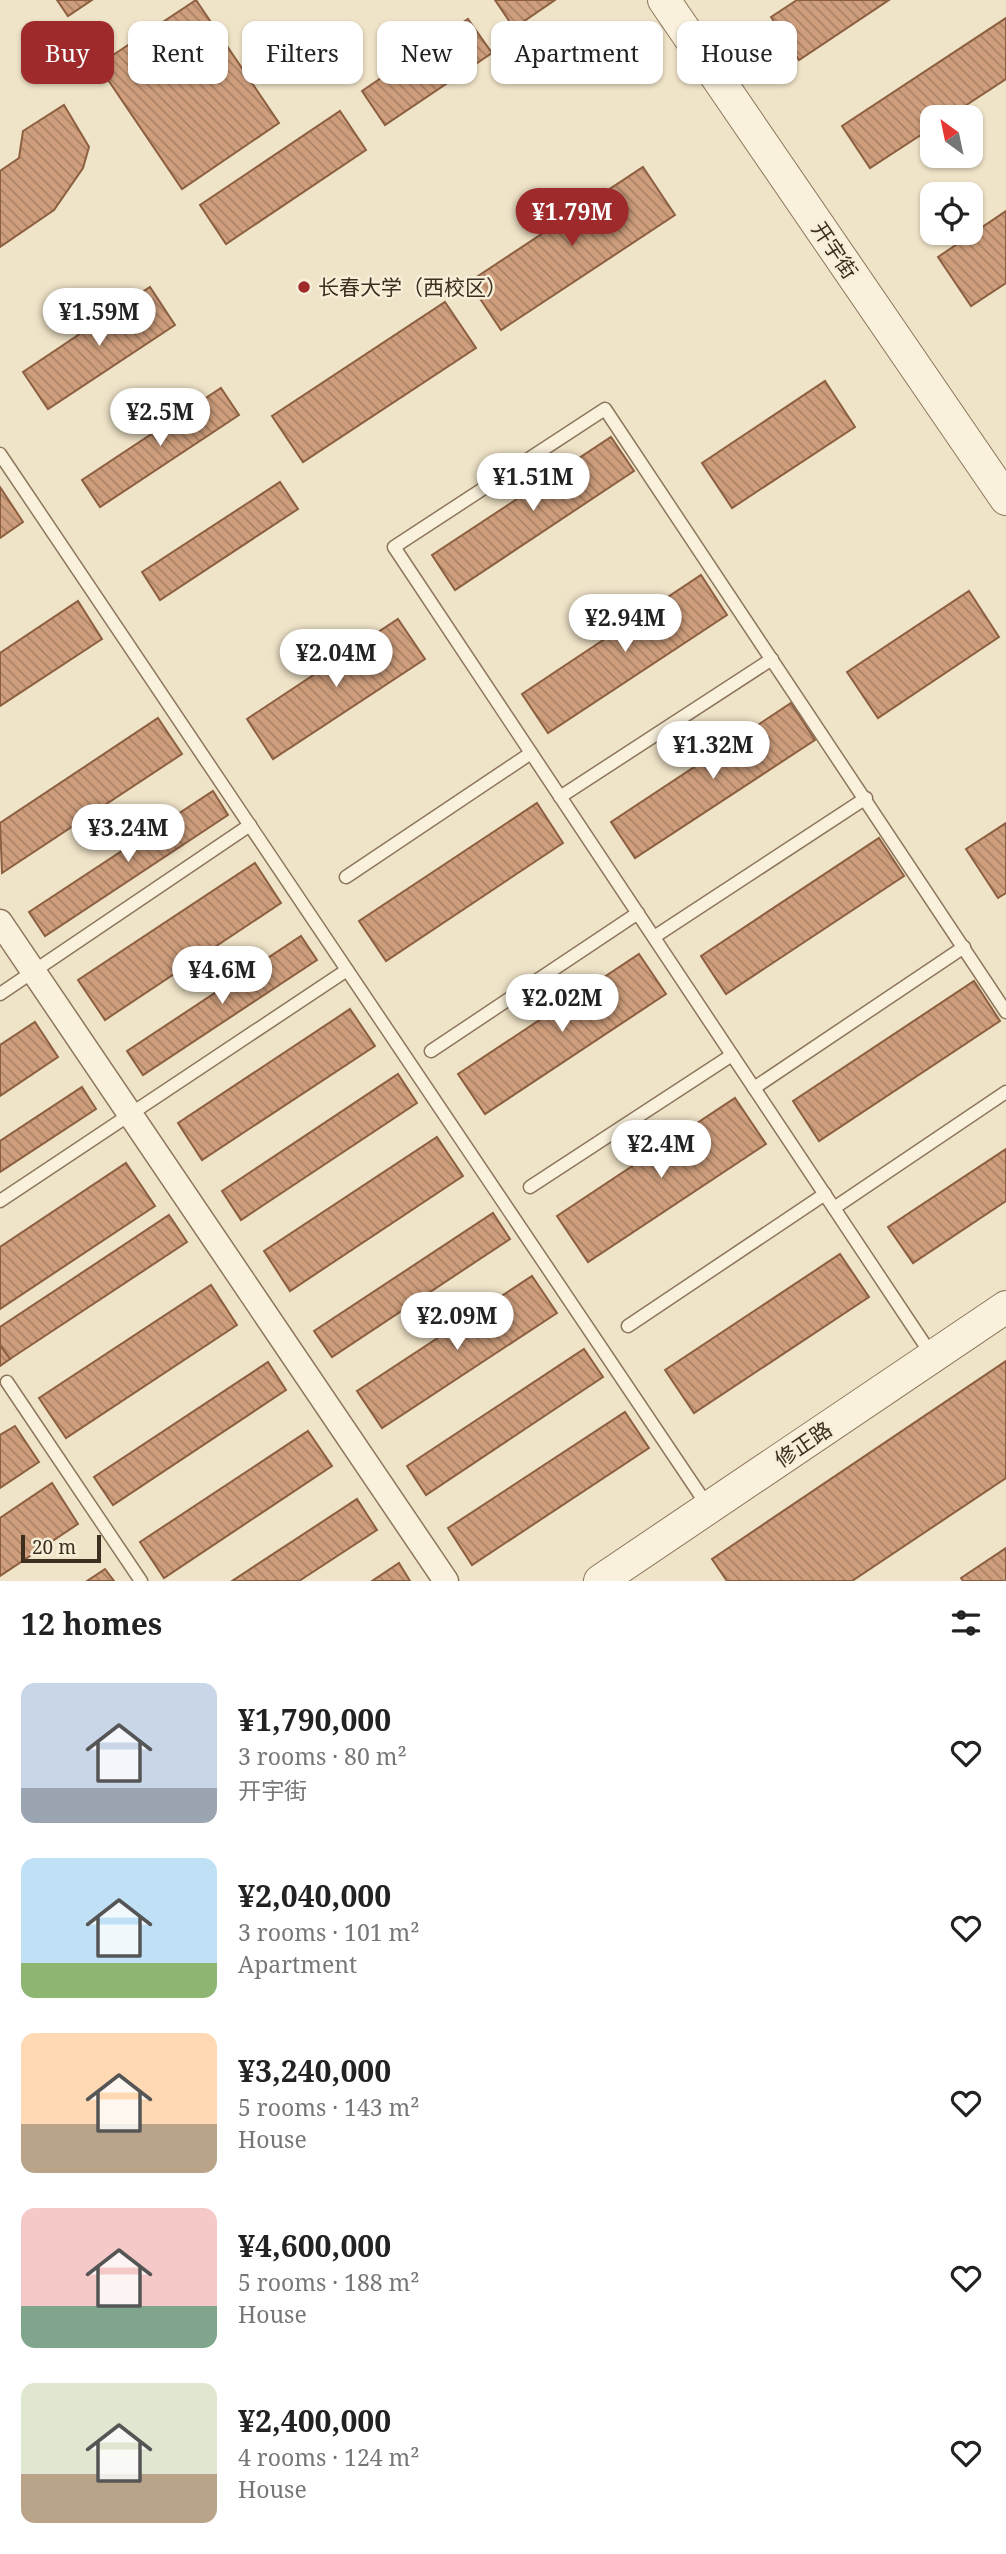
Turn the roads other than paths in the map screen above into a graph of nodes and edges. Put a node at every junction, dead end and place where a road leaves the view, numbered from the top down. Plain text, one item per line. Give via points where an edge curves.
1 (664, 0) edge
2 (0, 454) edge
3 (1006, 499) edge
4 (772, 659) junction
5 (531, 753) junction
6 (561, 797) junction
7 (866, 798) junction
8 (250, 825) junction
9 (346, 877) dead end
10 (638, 913) junction
11 (0, 922) edge
12 (654, 937) junction
13 (964, 947) junction
14 (347, 970) junction
15 (33, 971) junction
16 (0, 994) edge
17 (1006, 1012) edge
18 (431, 1051) dead end
19 (732, 1055) junction
20 (754, 1088) junction
21 (1006, 1092) edge
22 (130, 1114) junction
23 (530, 1187) dead end
24 (825, 1194) junction
25 (0, 1201) edge
26 (834, 1208) junction
27 (1006, 1307) edge
28 (628, 1326) dead end
29 (933, 1357) junction
30 (8, 1382) dead end
31 (709, 1508) junction
32 (636, 1571) edge
33 (141, 1581) edge
34 (446, 1581) edge
35 (600, 1581) edge

1 - 3 street, 开宇街
2 - 8 lane
4 - 5 lane via 605,409 394,547
4 - 6 lane
4 - 7 lane
5 - 6 lane
5 - 9 lane
6 - 10 lane
7 - 12 lane
7 - 13 lane
8 - 14 lane
8 - 15 lane
10 - 12 lane
10 - 18 lane
11 - 15 street
12 - 19 lane
13 - 17 lane
13 - 20 lane
14 - 22 lane
14 - 31 lane
15 - 16 lane
15 - 22 street
19 - 20 lane
19 - 23 lane
20 - 24 lane
21 - 26 lane
22 - 25 lane
22 - 34 street
24 - 26 lane
24 - 28 lane
26 - 29 lane
27 - 29 street, 修正路
29 - 31 street, 修正路
30 - 33 lane
31 - 32 street, 修正路
32 - 35 street, 修正路

